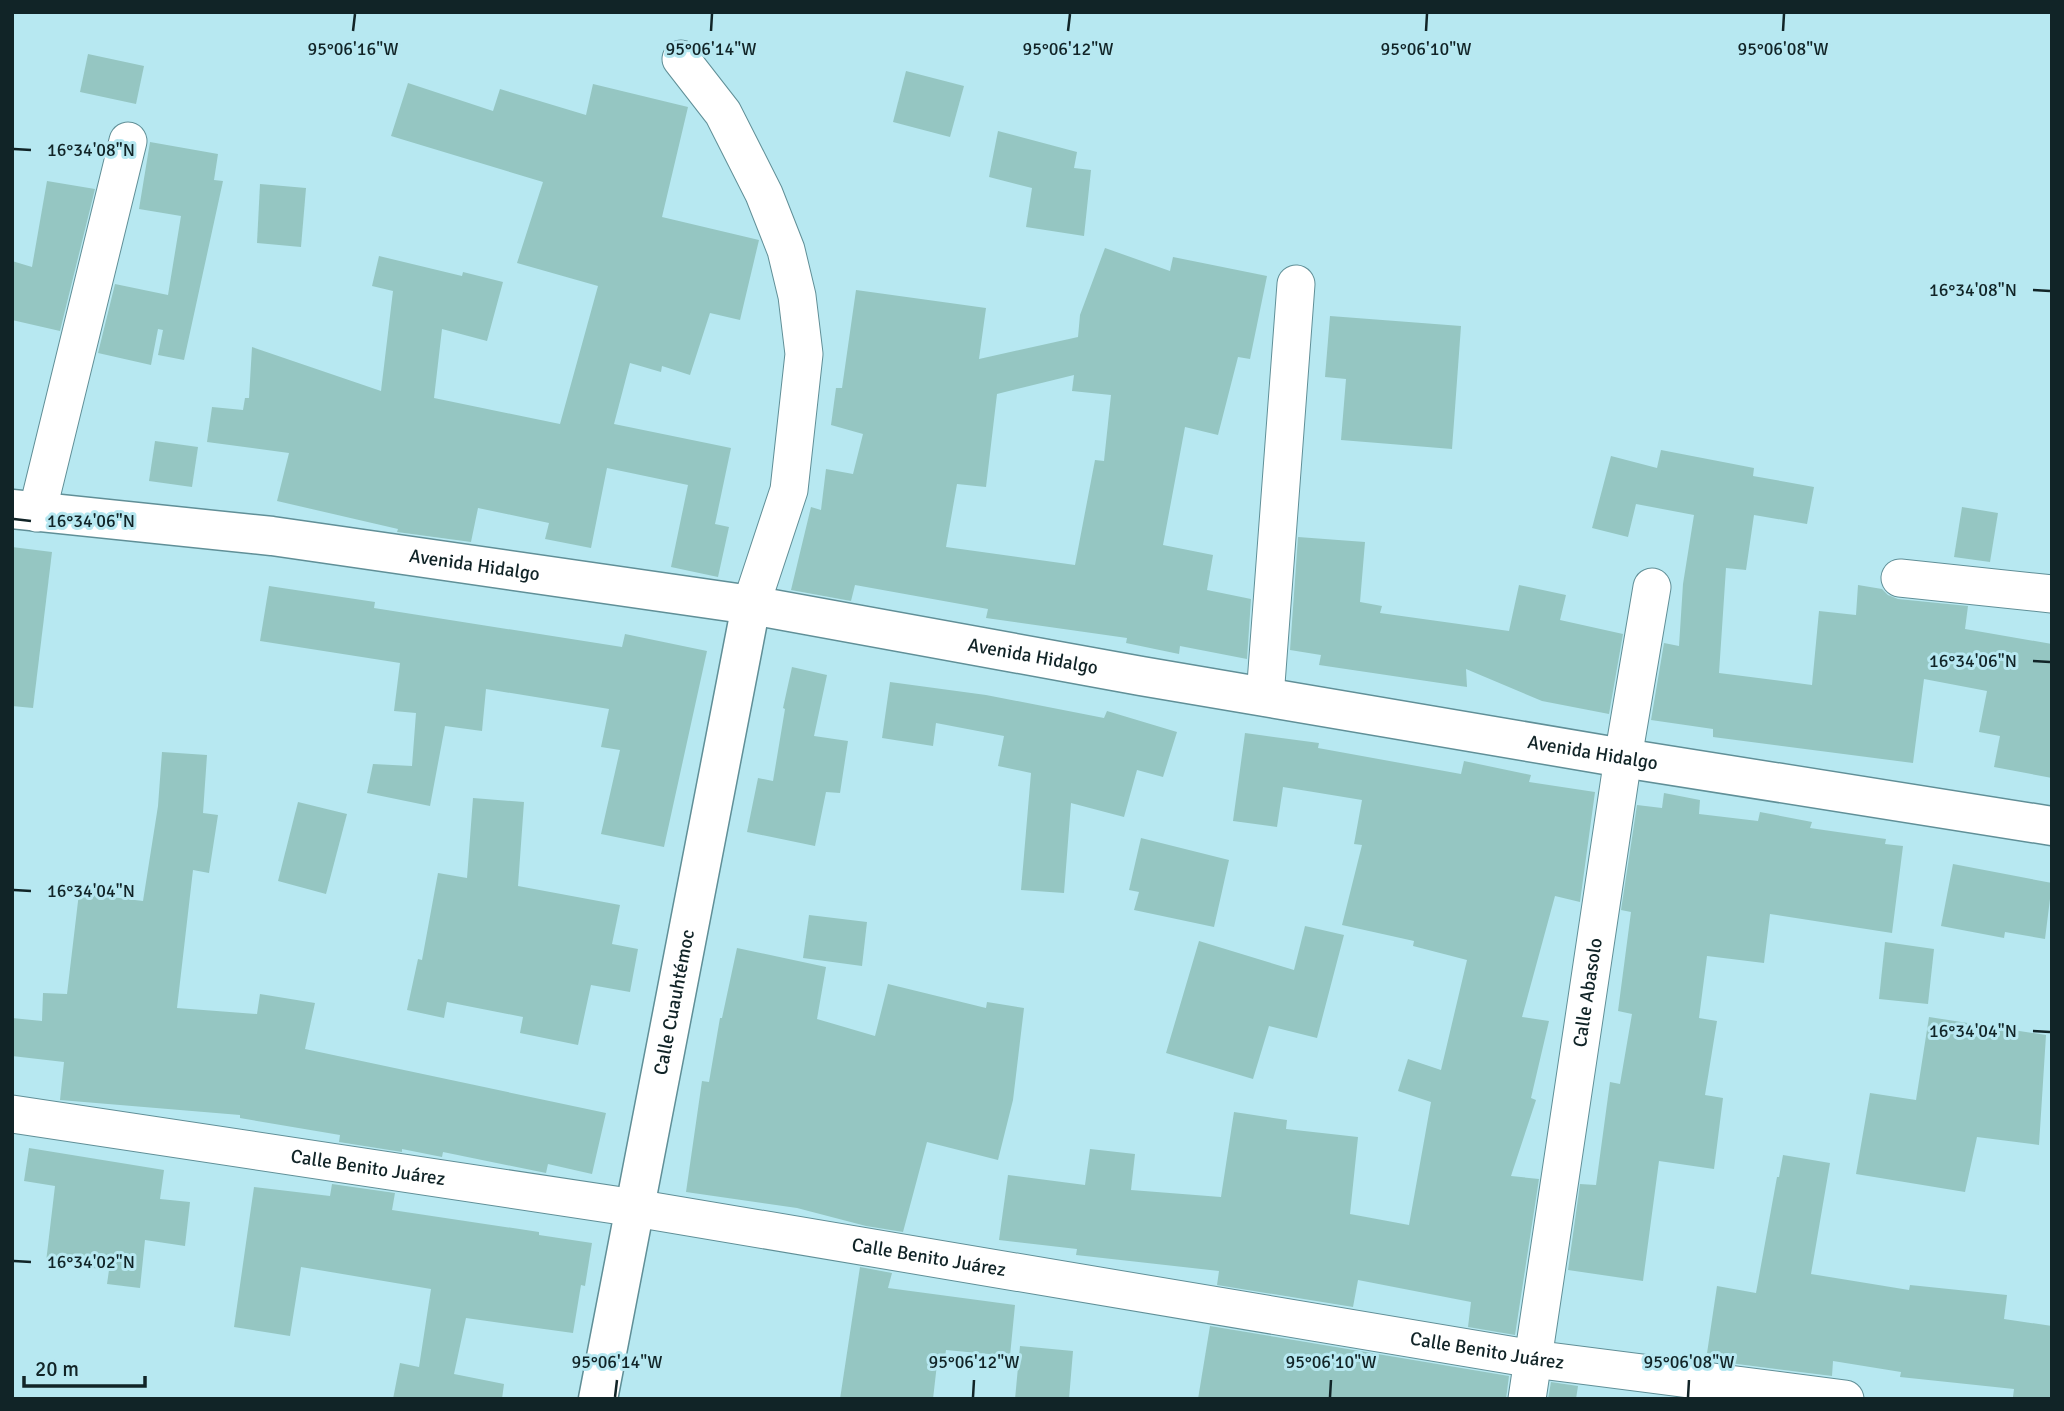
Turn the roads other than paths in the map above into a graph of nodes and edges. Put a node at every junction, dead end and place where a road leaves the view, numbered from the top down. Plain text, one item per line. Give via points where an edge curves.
1 (681, 59) dead end
2 (128, 141) dead end
3 (1296, 284) dead end
4 (25, 511) edge
5 (1900, 578) dead end
6 (1652, 587) dead end
7 (2052, 594) edge
8 (751, 605) junction
9 (1265, 696) junction
10 (1623, 758) junction
11 (2052, 826) edge
12 (12, 1114) edge
13 (635, 1208) junction
14 (1533, 1359) junction
15 (597, 1399) edge
16 (1527, 1399) edge
17 (1845, 1399) edge

1 - 8 street via 723,113 764,194 786,250 797,296 804,354 789,490
2 - 4 street
3 - 9 street
4 - 8 street, Avenida Hidalgo via 272,536
5 - 7 street
6 - 10 street, Calle Abasolo
8 - 9 street, Avenida Hidalgo
8 - 13 street, Calle Cuauhtémoc
9 - 10 street, Avenida Hidalgo
10 - 11 street, Avenida Hidalgo
10 - 14 street, Calle Abasolo
12 - 13 street, Calle Benito Juárez
13 - 14 street, Calle Benito Juárez
13 - 15 street, Calle Cuauhtémoc
14 - 16 street, Calle Abasolo
14 - 17 street, Calle Benito Juárez

